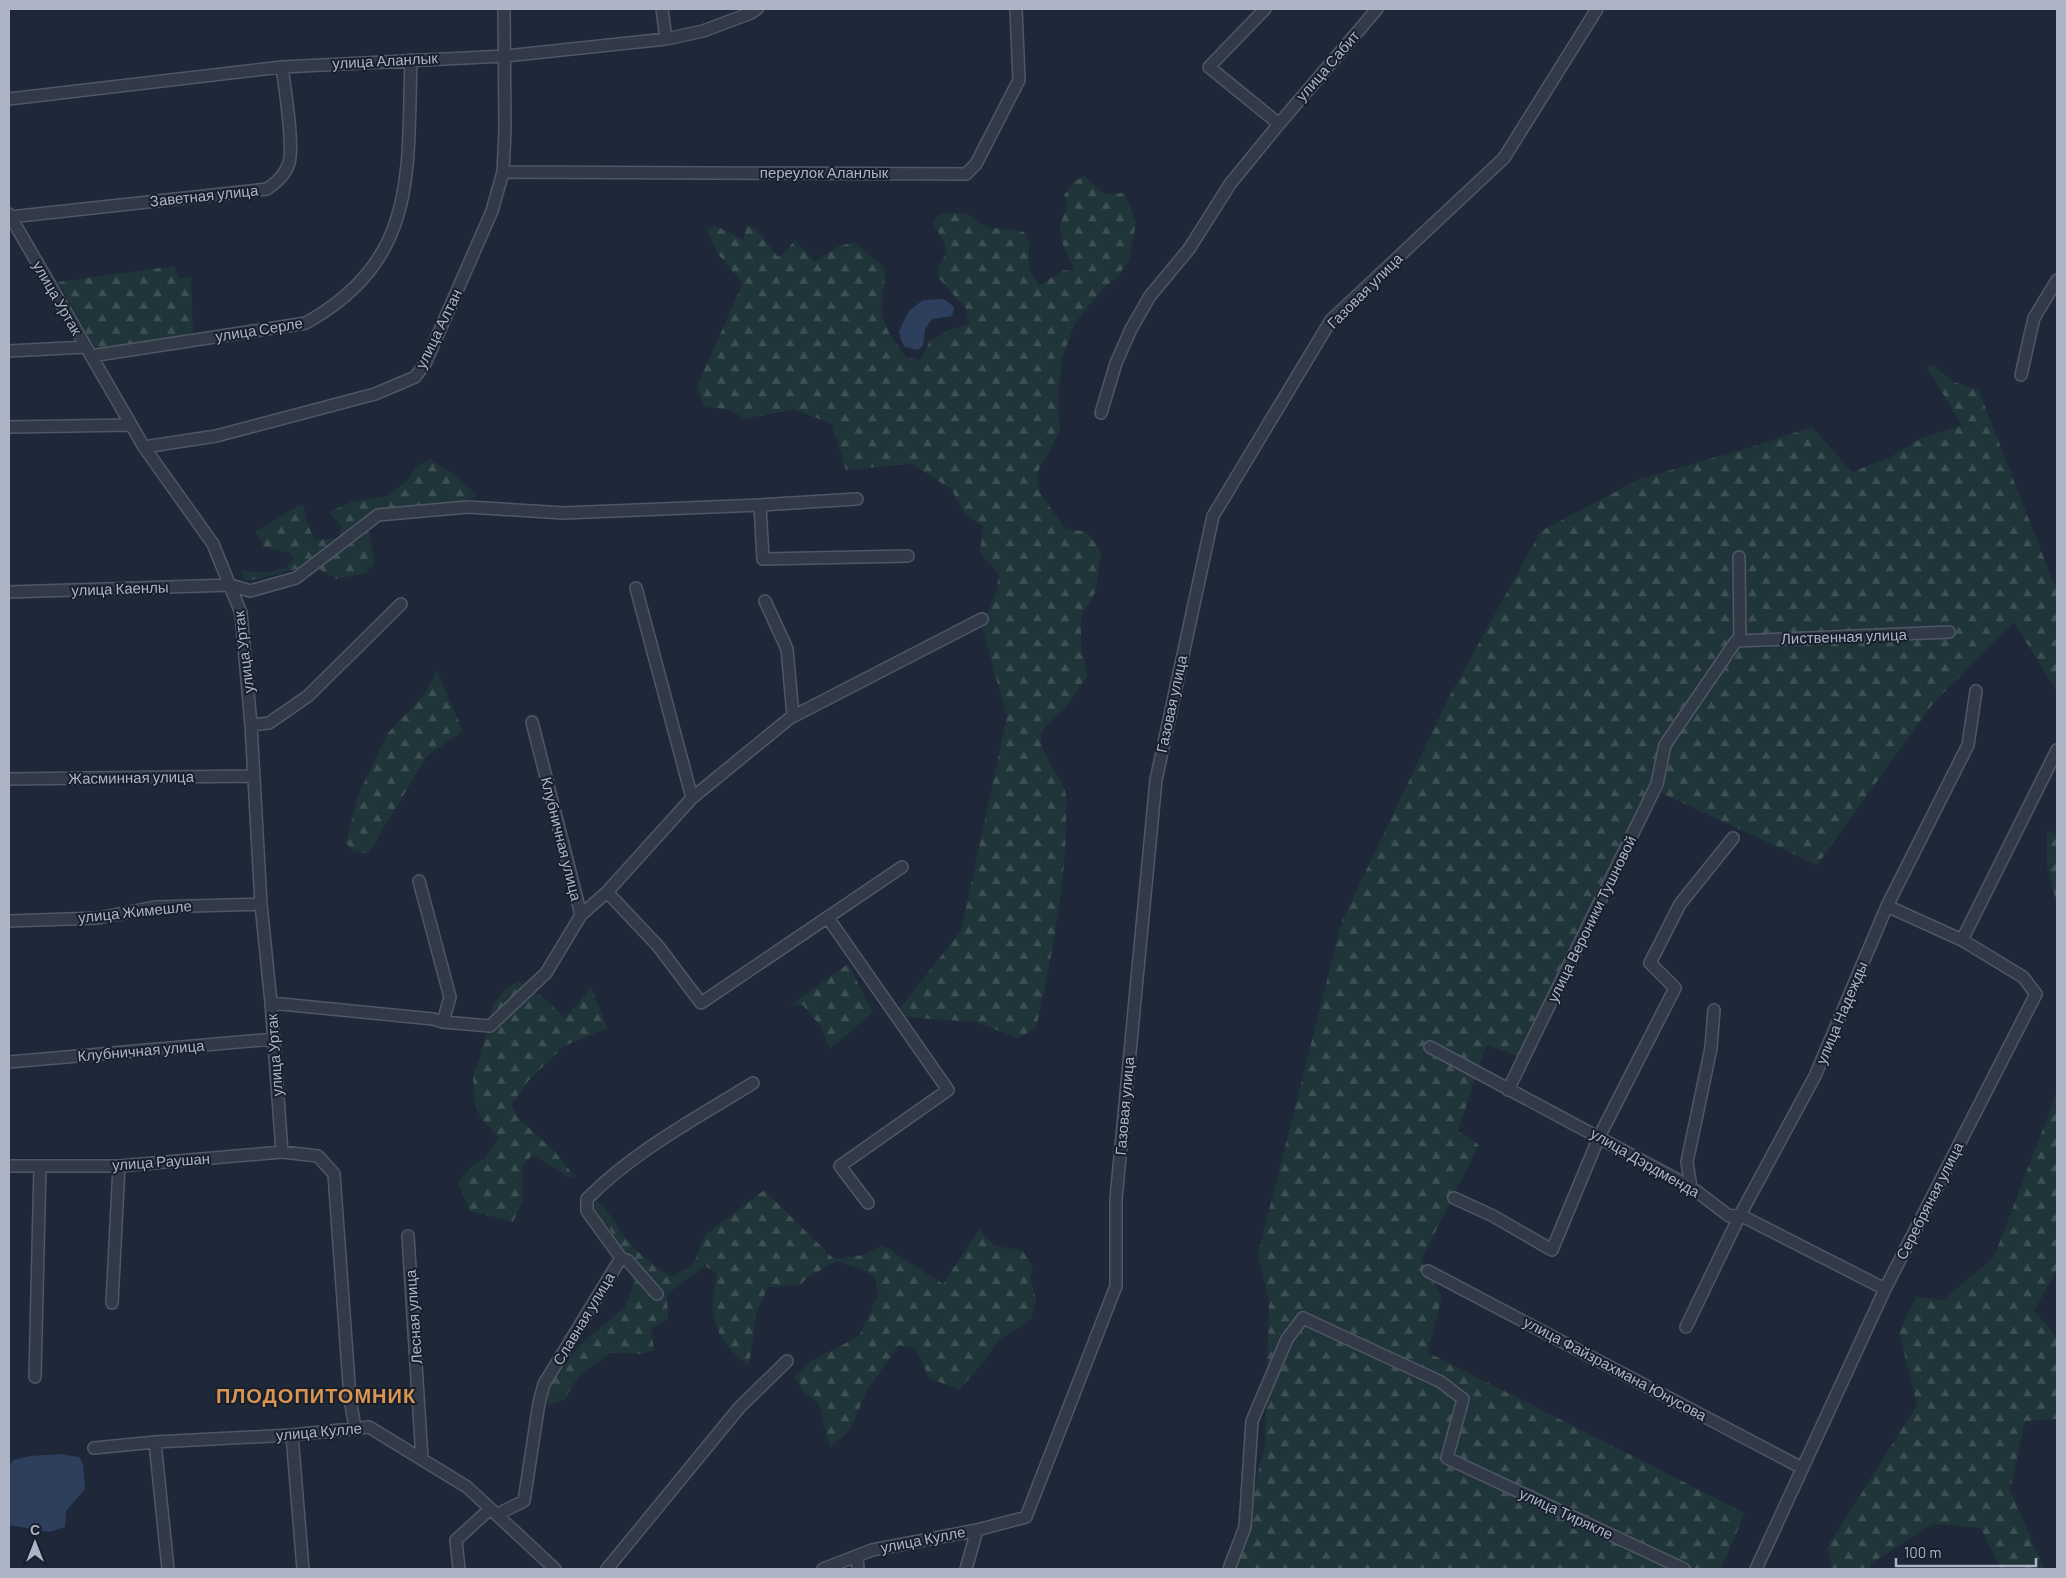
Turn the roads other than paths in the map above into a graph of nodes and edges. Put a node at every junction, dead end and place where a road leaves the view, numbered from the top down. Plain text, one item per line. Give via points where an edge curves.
1 (504, 9) edge
2 (662, 9) edge
3 (757, 9) edge
4 (1016, 9) edge
5 (1264, 9) edge
6 (1377, 9) edge
7 (1597, 9) edge
8 (666, 39) junction
9 (504, 56) junction
10 (411, 60) junction
11 (282, 67) junction
12 (9, 99) edge
13 (1279, 124) junction
14 (503, 172) junction
15 (10, 216) edge
16 (2057, 280) edge
17 (9, 351) edge
18 (88, 352) junction
19 (2021, 375) dead end
20 (1101, 413) dead end
21 (131, 425) junction
22 (9, 427) edge
23 (144, 447) junction
24 (857, 499) dead end
25 (760, 505) junction
26 (908, 556) dead end
27 (1739, 557) dead end
28 (231, 585) junction
29 (636, 588) dead end
30 (9, 592) edge
31 (765, 601) dead end
32 (401, 604) dead end
33 (982, 619) dead end
34 (1949, 632) dead end
35 (1740, 641) junction
36 (1976, 691) dead end
37 (793, 716) junction
38 (532, 722) dead end
39 (251, 725) junction
40 (2057, 750) edge
41 (254, 776) junction
42 (9, 779) edge
43 (692, 798) junction
44 (1733, 838) dead end
45 (902, 867) dead end
46 (419, 880) dead end
47 (606, 892) junction
48 (261, 904) junction
49 (1887, 906) junction
50 (581, 915) junction
51 (828, 918) junction
52 (9, 921) edge
53 (1962, 940) junction
54 (271, 1003) junction
55 (1714, 1010) dead end
56 (443, 1022) junction
57 (274, 1039) junction
58 (1430, 1047) dead end
59 (9, 1062) edge
60 (753, 1083) dead end
61 (1508, 1090) junction
62 (1599, 1137) junction
63 (282, 1152) junction
64 (9, 1166) edge
65 (40, 1166) junction
66 (119, 1166) junction
67 (1691, 1187) junction
68 (1454, 1198) dead end
69 (868, 1203) dead end
70 (1740, 1214) junction
71 (408, 1236) dead end
72 (621, 1258) junction
73 (1428, 1271) dead end
74 (1885, 1289) junction
75 (657, 1294) dead end
76 (112, 1303) dead end
77 (1686, 1327) dead end
78 (787, 1360) dead end
79 (35, 1377) dead end
80 (356, 1428) junction
81 (292, 1435) junction
82 (155, 1442) junction
83 (94, 1448) dead end
84 (422, 1459) junction
85 (1802, 1468) junction
86 (494, 1512) junction
87 (1026, 1517) joint
88 (977, 1530) junction
89 (857, 1556) junction
90 (168, 1569) edge
91 (303, 1569) edge
92 (459, 1569) edge
93 (554, 1569) edge
94 (607, 1569) edge
95 (823, 1569) edge
96 (858, 1569) edge
97 (966, 1569) edge
98 (1229, 1569) edge
99 (1684, 1569) edge
100 (1756, 1569) edge

1 - 9 street, улица Алтан
2 - 8 street
3 - 8 street, улица Аланлык via 704,31
4 - 14 street, переулок Аланлык via 1019,80 976,164 966,174
5 - 13 street via 1209,67
6 - 13 street, улица Сабит
7 - 87 street, Газовая улица via 1504,158 1332,320 1213,516 1156,780 1116,1199 1116,1286
8 - 9 street, улица Аланлык
9 - 10 street, улица Аланлык
9 - 14 street, улица Алтан
10 - 11 street, улица Аланлык
10 - 18 street, улица Серле via 407,170 399,217 384,252 350,294 329,311 306,323
11 - 12 street, улица Аланлык
11 - 15 street, Заветная улица via 289,162 277,183 267,189
13 - 20 street, улица Сабит via 1230,184 1190,249 1150,296 1130,328
14 - 23 street, улица Алтан via 492,212 425,364 415,377 375,394 216,436
15 - 18 street, улица Уртак
16 - 19 street via 2034,318
17 - 18 street, улица Серле
18 - 21 street, улица Уртак
21 - 22 street
21 - 23 street, улица Уртак
23 - 28 street, улица Уртак via 213,544
24 - 25 street, улица Каенлы
25 - 26 street via 763,559
25 - 28 street, улица Каенлы via 564,514 468,507 378,515 296,578 250,591
27 - 35 street
28 - 30 street, улица Каенлы
28 - 39 street, улица Уртак via 241,613
29 - 43 street
31 - 37 street via 787,649
32 - 39 street via 308,696 268,723
33 - 37 street
34 - 35 street, Лиственная улица
35 - 61 street, улица Вероники Тушновой via 1736,641 1664,745 1658,784
36 - 49 street, улица Надежды via 1968,745
37 - 43 street
38 - 50 street, Клубничная улица
39 - 41 street, улица Уртак
40 - 53 street
41 - 42 street, Жасминная улица
41 - 48 street, улица Уртак
43 - 47 street
44 - 62 street via 1680,904 1650,963 1674,988
45 - 51 street
46 - 56 street via 450,997
47 - 50 street
47 - 51 street via 658,946 701,1003
48 - 52 street, улица Жимешле via 155,907 98,918
48 - 54 street, улица Уртак
49 - 53 street, Серебряная улица
49 - 70 street, улица Надежды via 1815,1076
50 - 56 street, Клубничная улица via 546,973 490,1026
51 - 69 street via 948,1090 840,1166
53 - 74 street, Серебряная улица via 2023,977 2036,994
54 - 56 street, Клубничная улица
54 - 57 street, улица Уртак
55 - 67 street via 1711,1048 1687,1162
57 - 59 street, Клубничная улица
57 - 63 street, улица Уртак
58 - 61 street, улица Дэрдменда
60 - 72 street, Славная улица via 654,1145 587,1199 587,1212
61 - 62 street, улица Дэрдменда
62 - 67 street, улица Дэрдменда
62 - 68 street via 1552,1250
63 - 66 street, улица Раушан
63 - 80 street, улица Раушан via 318,1156 334,1174 350,1398
64 - 65 street, улица Раушан
65 - 66 street, улица Раушан
65 - 79 street
66 - 76 street
67 - 70 street, улица Дэрдменда via 1729,1216
70 - 74 street, улица Дэрдменда
70 - 77 street, улица Надежды
71 - 84 street, Лесная улица
72 - 75 street via 628,1261
72 - 86 street, Славная улица via 544,1384 524,1501
73 - 85 street, улица Файзрахмана Юнусова
74 - 85 street, Серебряная улица
78 - 94 street via 739,1408
80 - 81 street, улица Кулле
80 - 84 street, улица Кулле via 369,1427
81 - 82 street, улица Кулле
81 - 91 street
82 - 83 street, улица Кулле
82 - 90 street
84 - 86 street, улица Кулле via 467,1487
85 - 100 street, Серебряная улица
86 - 92 street via 456,1540
86 - 93 street, улица Кулле
87 - 88 street, улица Кулле
88 - 89 street, улица Кулле via 872,1550
88 - 97 street
89 - 95 street, улица Кулле
89 - 96 street
98 - 99 street, улица Тирякле via 1245,1527 1252,1421 1287,1339 1303,1318 1441,1382 1462,1399 1447,1458

